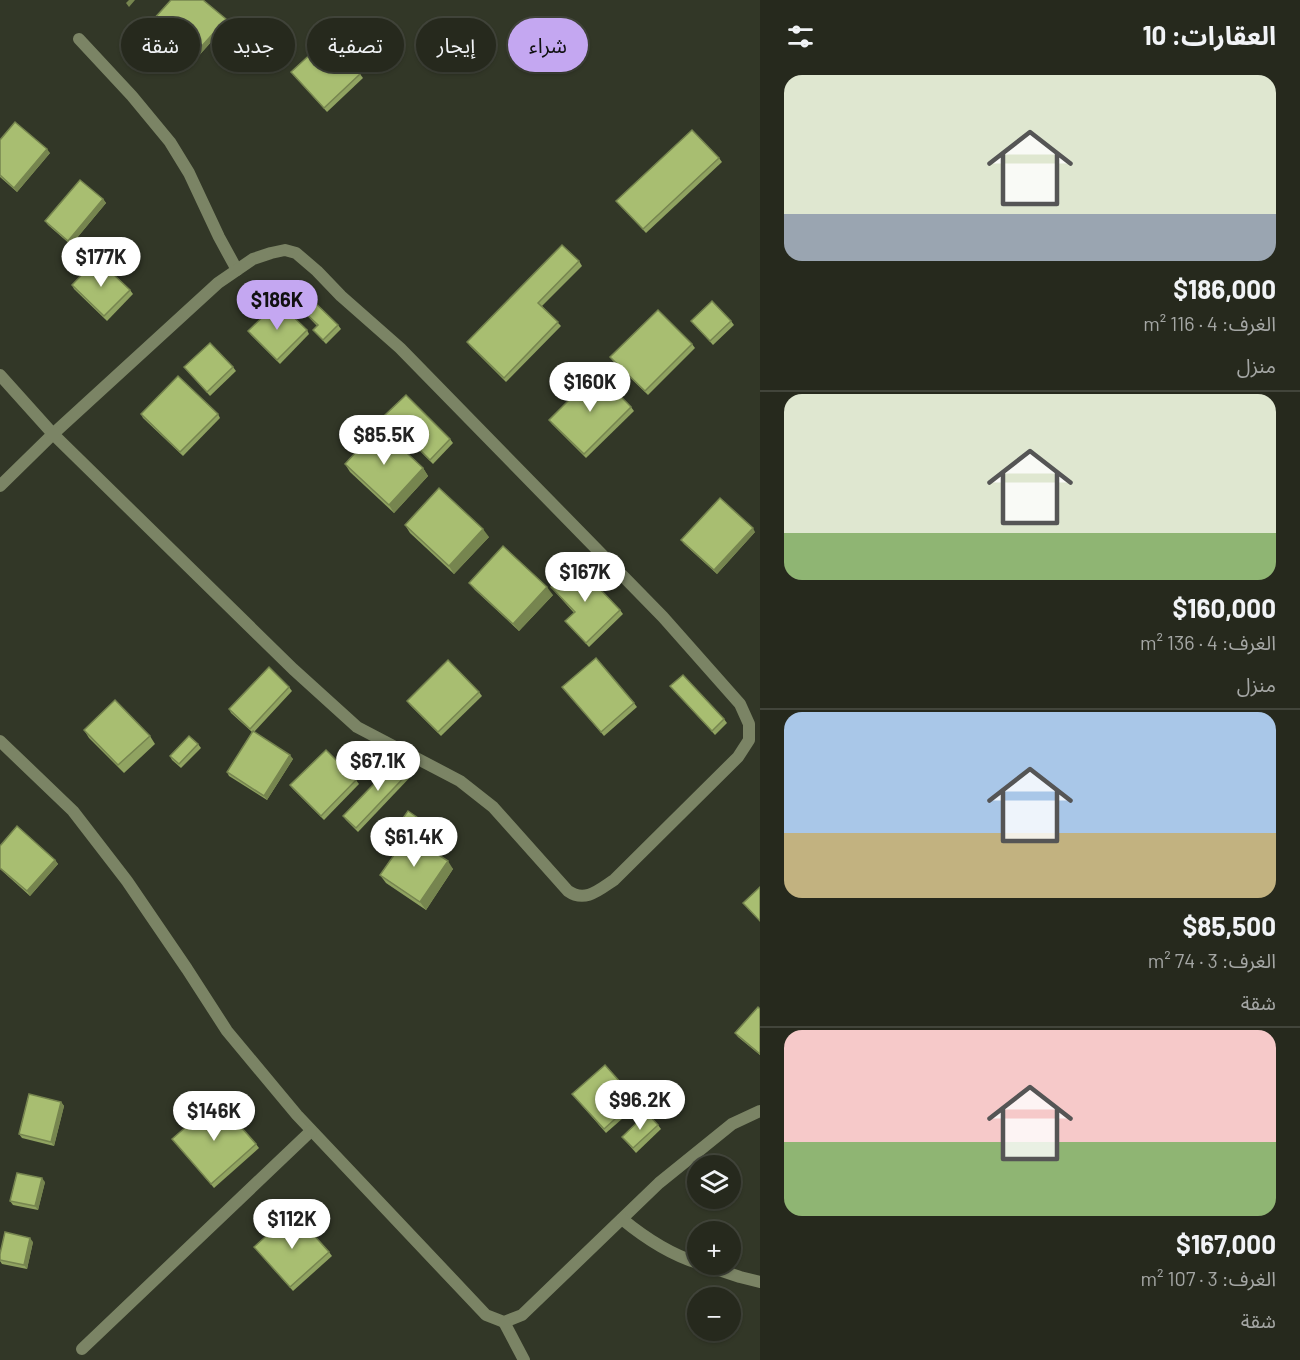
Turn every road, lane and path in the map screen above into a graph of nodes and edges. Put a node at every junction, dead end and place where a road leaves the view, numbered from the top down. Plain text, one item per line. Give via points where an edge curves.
1 (79, 39) dead end
2 (237, 270) junction
3 (0, 375) edge
4 (53, 434) junction
5 (0, 486) edge
6 (0, 741) edge
7 (760, 1112) edge
8 (311, 1131) junction
9 (622, 1218) junction
10 (687, 1260) edge
11 (734, 1275) edge
12 (760, 1282) edge
13 (504, 1322) junction
14 (82, 1349) dead end
15 (524, 1360) edge

1 - 2 street via 170,142
2 - 4 street
2 - 4 street via 253,259 285,250 296,253 317,271 400,348 663,617 740,704 749,724 749,740 744,750 614,880 592,895 574,895 493,807 460,781 357,727
3 - 4 street
4 - 5 street
6 - 8 street via 73,811 127,881 227,1031
7 - 9 street via 732,1124 658,1183
8 - 13 street via 486,1315
8 - 14 street
9 - 10 street via 642,1235
9 - 13 street via 522,1315
11 - 12 street
13 - 15 street

